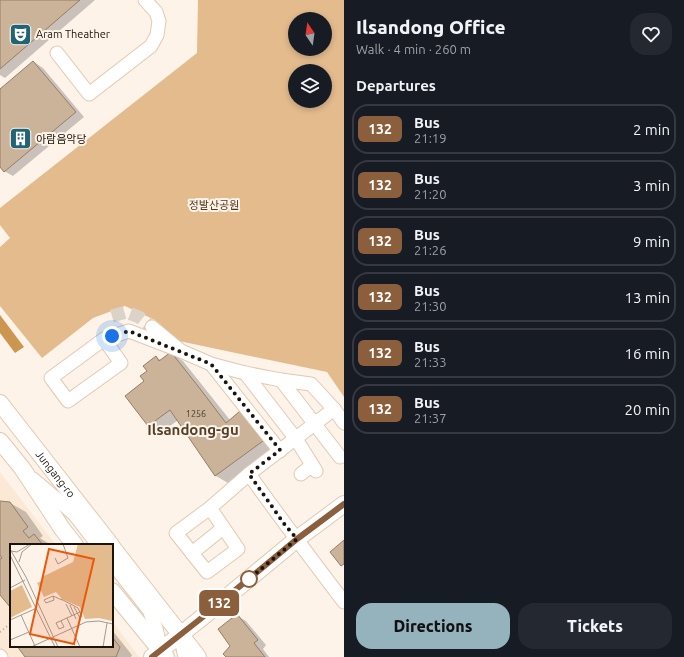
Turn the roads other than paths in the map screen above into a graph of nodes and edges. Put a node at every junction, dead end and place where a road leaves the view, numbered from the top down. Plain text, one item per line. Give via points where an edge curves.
1 (145, 0) edge
2 (57, 53) dead end
3 (152, 327) tunnel mouth
4 (104, 339) junction
5 (180, 351) junction
6 (211, 364) junction
7 (245, 373) junction
8 (281, 380) junction
9 (0, 403) edge
10 (334, 410) junction
11 (344, 423) edge
12 (315, 424) junction
13 (296, 439) junction
14 (3, 450) edge
15 (280, 450) junction
16 (340, 457) dead end
17 (22, 468) junction
18 (249, 474) junction
19 (301, 474) dead end
20 (344, 504) edge
21 (210, 508) junction
22 (223, 528) junction
23 (297, 539) junction
24 (74, 544) edge
25 (97, 544) edge
26 (109, 544) edge
27 (113, 549) edge
28 (192, 553) junction
29 (113, 564) edge
30 (113, 592) edge
31 (344, 602) edge
32 (180, 634) junction
33 (159, 655) edge
34 (185, 657) edge
35 (198, 657) edge

1 - 2 street via 156,12 159,21 157,35 150,46 89,94
3 - 5 street
4 - 4 street via 51,378 68,401 121,363
4 - 5 street via 129,331
5 - 6 street
6 - 7 street
6 - 15 street
7 - 8 street
7 - 13 street
8 - 10 street via 311,384
8 - 12 street
9 - 26 main road, Jungang-ro
10 - 11 street
10 - 12 street
12 - 13 street
12 - 16 street
13 - 15 street
13 - 19 street via 314,468
14 - 17 main road, Jungang-ro
15 - 18 street
17 - 24 main road, Jungang-ro
17 - 25 street via 74,514
18 - 21 street
18 - 23 street
20 - 23 main road
21 - 22 street
21 - 28 street via 176,533
22 - 28 street
22 - 28 street via 238,549 207,572
23 - 31 street
23 - 32 main road
27 - 32 main road, Jungang-ro
29 - 33 street via 149,610 156,628
30 - 33 main road
32 - 33 main road
32 - 34 street
32 - 35 main road, Jungang-ro

